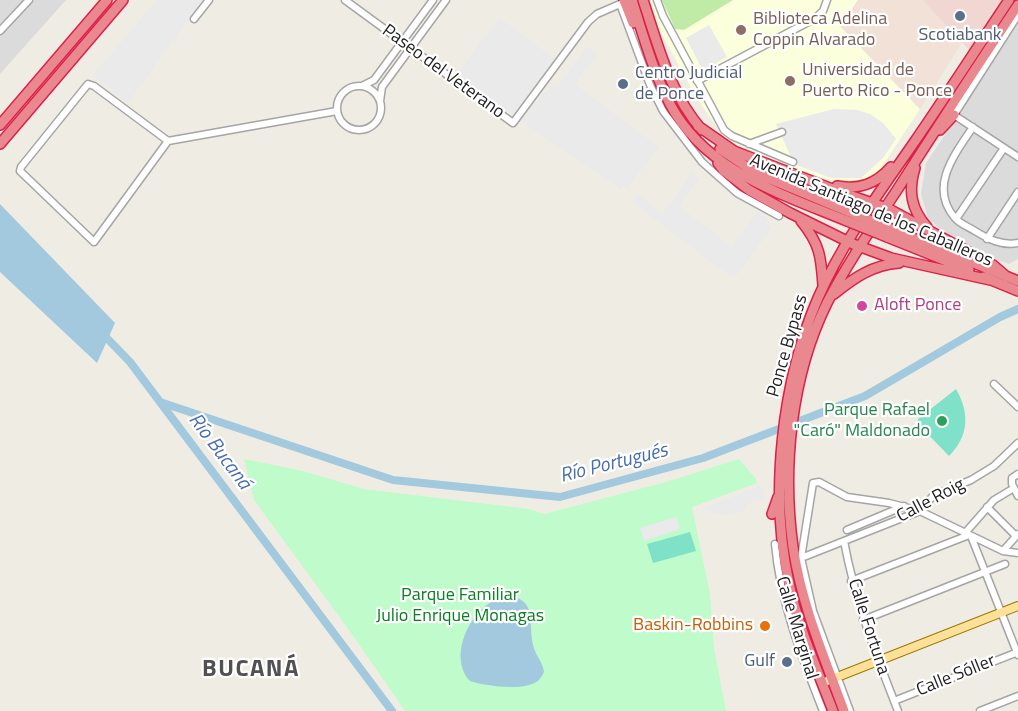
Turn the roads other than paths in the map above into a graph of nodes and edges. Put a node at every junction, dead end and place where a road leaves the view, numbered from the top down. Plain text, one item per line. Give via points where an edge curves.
1 (29, 0) edge
2 (107, 0) edge
3 (123, 0) edge
4 (209, 0) edge
5 (345, 0) edge
6 (433, 0) edge
7 (446, 0) edge
8 (632, 0) edge
9 (643, 0) edge
10 (657, 0) edge
11 (827, 0) edge
12 (1009, 0) edge
13 (622, 2) edge
14 (1018, 5) edge
15 (1018, 15) edge
16 (194, 19) dead end
17 (0, 31) edge
18 (402, 43) junction
19 (648, 48) junction
20 (410, 49) junction
21 (697, 81) junction
22 (363, 86) junction
23 (380, 102) junction
24 (337, 111) junction
25 (954, 115) junction
26 (0, 125) edge
27 (698, 126) junction
28 (973, 127) junction
29 (782, 132) dead end
30 (929, 139) junction
31 (168, 141) junction
32 (0, 144) edge
33 (749, 144) junction
34 (1004, 148) junction
35 (910, 149) junction
36 (711, 153) junction
37 (918, 156) junction
38 (1018, 157) edge
39 (794, 162) dead end
40 (810, 181) junction
41 (1018, 192) edge
42 (873, 203) junction
43 (885, 207) junction
44 (779, 216) dead end
45 (797, 217) junction
46 (849, 217) junction
47 (956, 219) junction
48 (931, 231) junction
49 (889, 233) junction
50 (987, 239) junction
51 (849, 242) junction
52 (1018, 243) edge
53 (859, 246) junction
54 (913, 263) junction
55 (990, 267) junction
56 (977, 276) junction
57 (1018, 281) edge
58 (823, 287) junction
59 (1018, 291) edge
60 (831, 297) junction
61 (994, 384) dead end
62 (796, 385) junction
63 (1018, 406) edge
64 (1018, 443) edge
65 (785, 467) junction
66 (1015, 476) edge
67 (1014, 488) junction
68 (780, 492) junction
69 (1018, 496) edge
70 (904, 506) junction
71 (987, 507) junction
72 (920, 511) junction
73 (772, 514) dead end
74 (847, 530) dead end
75 (969, 534) junction
76 (1017, 535) edge
77 (844, 541) junction
78 (775, 544) dead end
79 (1003, 551) junction
80 (1018, 553) edge
81 (801, 558) junction
82 (1005, 564) dead end
83 (985, 572) junction
84 (851, 581) junction
85 (1018, 606) edge
86 (791, 607) junction
87 (1001, 612) junction
88 (863, 620) junction
89 (1018, 653) edge
90 (878, 661) junction
91 (835, 678) junction
92 (823, 683) junction
93 (1018, 696) edge
94 (894, 701) junction
95 (823, 711) edge
96 (833, 711) edge
97 (844, 711) edge
98 (850, 711) edge
99 (898, 711) edge
100 (980, 711) edge

1 - 17 street
2 - 26 highway
3 - 32 highway
4 - 16 street
5 - 18 street, Paseo del Veterano
6 - 18 street
7 - 20 street
8 - 19 highway, Avenida Santiago de los Caballeros
9 - 27 highway, Avenida Santiago de los Caballeros via 672,83
10 - 21 street
11 - 21 street via 814,19
12 - 35 highway, Ponce Bypass
13 - 19 highway
13 - 20 street, Paseo del Veterano via 588,22 513,123
13 - 44 street via 650,86 663,111 702,162 737,193
14 - 30 highway, Ponce Bypass
15 - 25 street
18 - 20 street, Paseo del Veterano
18 - 22 street via 374,80
19 - 36 highway, Avenida Santiago de los Caballeros via 671,105 686,128
20 - 23 street via 382,87
21 - 33 street via 724,130
22 - 23 street via 374,91
22 - 24 street via 343,92
23 - 24 street via 378,118 366,129 349,128
24 - 31 street
25 - 28 street
25 - 30 highway
27 - 40 highway via 734,151
27 - 46 highway, Avenida Santiago de los Caballeros via 743,166
28 - 34 street
28 - 47 street via 944,177 945,200
29 - 33 street
30 - 37 highway, Ponce Bypass
31 - 31 street via 93,242 20,171 88,84
33 - 39 street
34 - 38 street
34 - 47 street
35 - 40 highway via 866,186 844,188
35 - 42 highway, Ponce Bypass
36 - 45 highway via 724,171 749,190
36 - 46 highway, Avenida Santiago de los Caballeros via 752,181
37 - 43 highway, Ponce Bypass
37 - 48 highway via 911,197 916,212
40 - 42 highway
41 - 50 street
42 - 43 highway
42 - 51 highway, Ponce Bypass
43 - 48 highway
43 - 53 highway, Ponce Bypass
45 - 51 highway
45 - 58 highway via 820,252
46 - 49 highway, Avenida Santiago de los Caballeros, bridge
47 - 50 street
48 - 55 highway
49 - 55 highway, Avenida Santiago de los Caballeros
49 - 56 highway, Avenida Santiago de los Caballeros
50 - 52 street
51 - 53 highway
51 - 58 highway, Ponce Bypass
53 - 54 highway
53 - 60 highway, Ponce Bypass
54 - 56 highway
54 - 60 highway via 872,268
55 - 57 highway, Avenida Santiago de los Caballeros
56 - 59 highway, Avenida Santiago de los Caballeros
58 - 62 highway, Ponce Bypass via 804,336
60 - 62 highway, Ponce Bypass
61 - 63 street
62 - 65 highway, Ponce Bypass
64 - 72 street, Calle Roig via 994,466 933,496
65 - 68 highway, Ponce Bypass
65 - 91 highway, Ponce Bypass via 796,562 814,634
66 - 67 street
67 - 69 street
67 - 71 street
68 - 73 highway
68 - 86 highway, Ponce Bypass
70 - 72 street
70 - 74 street
70 - 81 street via 847,497 819,482 813,483
71 - 75 street
71 - 76 street
72 - 75 street
72 - 77 street, Calle Roig
75 - 79 street
75 - 83 street
75 - 84 street
76 - 79 street
77 - 81 street, Calle Roig
77 - 84 street, Calle Fortuna
78 - 86 street, Calle Marginal via 779,574
79 - 80 street
81 - 91 street
82 - 83 street
83 - 87 street
83 - 88 street
84 - 88 street, Calle Fortuna
85 - 87 main road
86 - 92 highway, Ponce Bypass
86 - 95 street, Calle Marginal via 792,626
87 - 89 street
87 - 90 main road
88 - 90 street, Calle Fortuna
89 - 94 street, Calle Sóller
90 - 91 main road
90 - 94 street, Calle Fortuna
91 - 92 main road
91 - 97 highway, Ponce Bypass
91 - 98 street
92 - 96 highway, Ponce Bypass
93 - 100 street
94 - 99 street, Calle Fortuna

